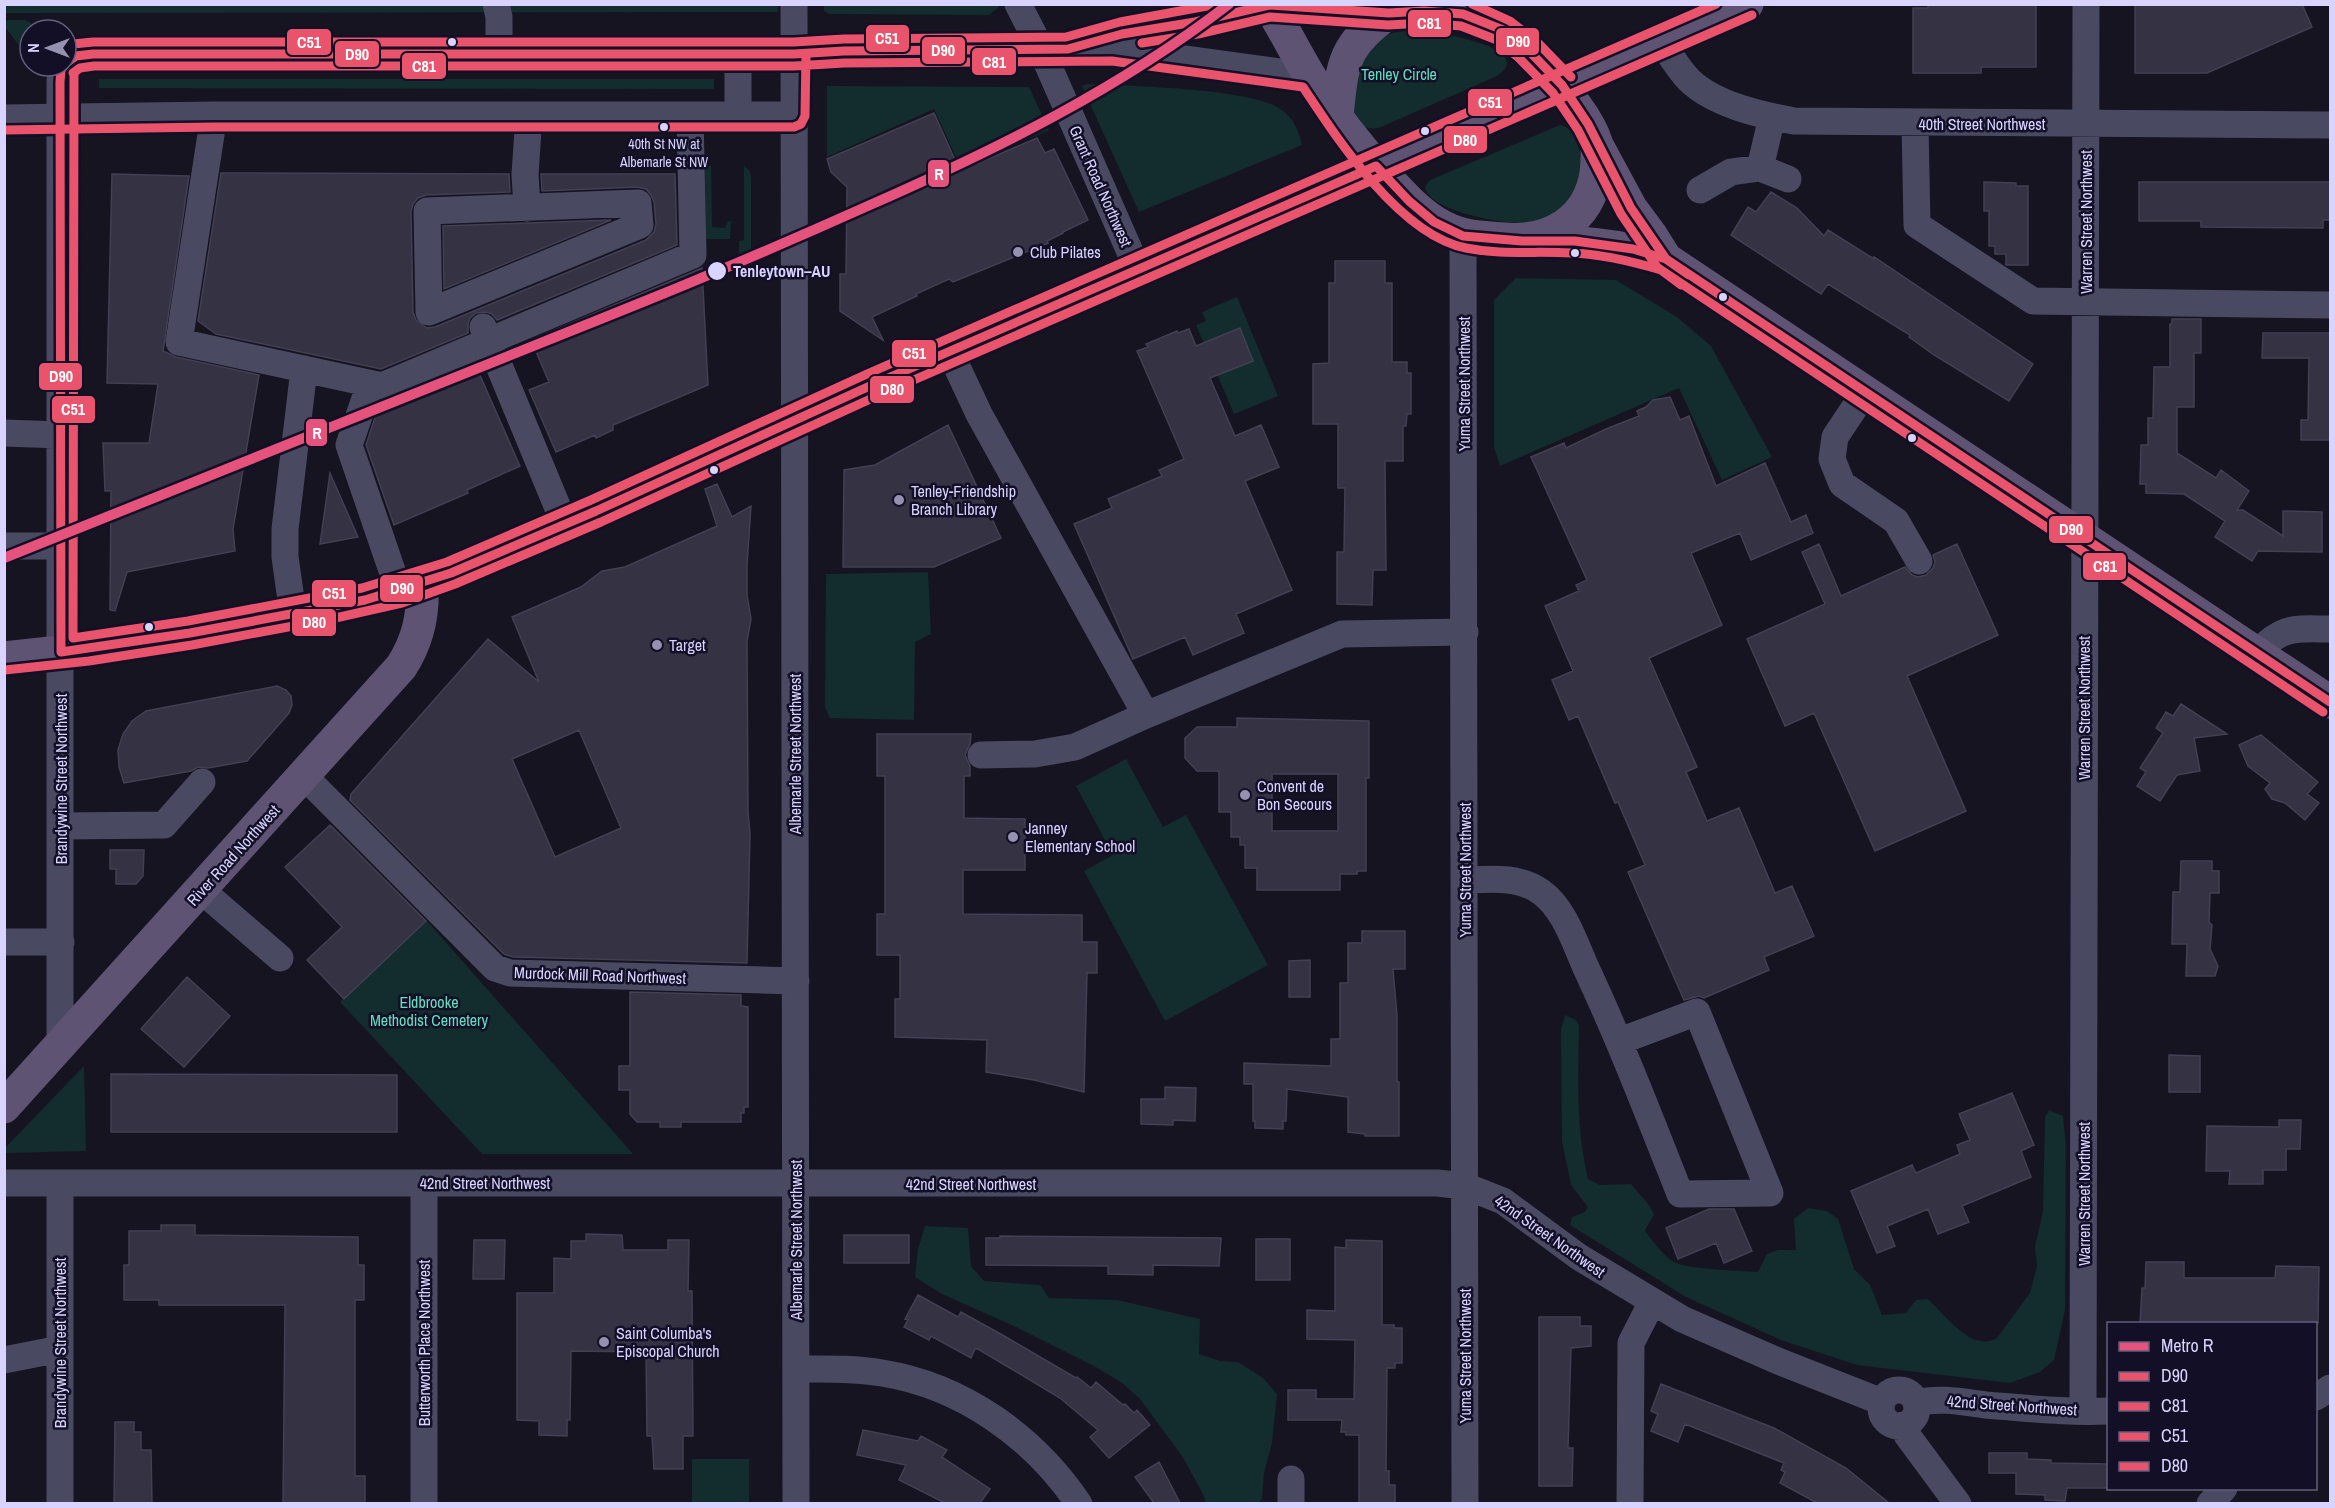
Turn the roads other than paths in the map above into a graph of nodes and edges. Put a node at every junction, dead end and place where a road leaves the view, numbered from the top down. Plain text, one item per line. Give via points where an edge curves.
1 (496, 4) edge
2 (794, 4) edge
3 (1018, 4) edge
4 (1747, 4) edge
5 (2086, 4) edge
6 (1269, 5) edge
7 (1463, 9) edge
8 (1389, 13) junction
9 (1661, 42) junction
10 (1041, 49) junction
11 (1068, 49) junction
12 (738, 54) junction
13 (794, 54) junction
14 (499, 55) junction
15 (78, 56) edge
16 (1310, 76) junction
17 (60, 78) edge
18 (1562, 85) junction
19 (214, 115) junction
20 (690, 115) junction
21 (738, 115) junction
22 (794, 115) junction
23 (529, 116) junction
24 (61, 117) junction
25 (1337, 117) junction
26 (1772, 117) junction
27 (4, 118) edge
28 (1915, 124) junction
29 (2086, 125) junction
30 (2331, 125) edge
31 (1596, 143) junction
32 (1376, 166) junction
33 (1760, 168) junction
34 (1788, 179) dead end
35 (1700, 190) dead end
36 (527, 208) junction
37 (1463, 236) junction
38 (1522, 241) junction
39 (1666, 259) junction
40 (1138, 270) junction
41 (2086, 301) junction
42 (2331, 305) edge
43 (486, 334) junction
44 (950, 352) junction
45 (303, 369) junction
46 (370, 384) junction
47 (1865, 392) junction
48 (795, 420) junction
49 (4, 434) edge
50 (61, 435) junction
51 (565, 525) junction
52 (2085, 538) junction
53 (4, 546) edge
54 (61, 546) junction
55 (1919, 561) dead end
56 (410, 587) junction
57 (293, 614) junction
58 (2331, 629) edge
59 (1465, 632) junction
60 (61, 652) junction
61 (2257, 653) junction
62 (4, 658) edge
63 (2331, 702) edge
64 (1146, 715) junction
65 (981, 755) dead end
66 (304, 776) junction
67 (202, 782) dead end
68 (61, 826) junction
69 (1466, 880) junction
70 (201, 890) junction
71 (4, 942) edge
72 (61, 942) junction
73 (280, 958) dead end
74 (795, 981) junction
75 (1620, 1041) junction
76 (60, 1045) junction
77 (4, 1107) edge
78 (4, 1183) edge
79 (60, 1183) junction
80 (424, 1183) junction
81 (795, 1184) junction
82 (1465, 1186) junction
83 (1652, 1302) junction
84 (60, 1349) junction
85 (4, 1360) edge
86 (795, 1369) junction
87 (2331, 1388) edge
88 (2317, 1396) edge
89 (2096, 1411) edge
90 (1910, 1414) junction
91 (2222, 1490) edge
92 (60, 1503) edge
93 (424, 1503) edge
94 (796, 1503) edge
95 (1079, 1503) edge
96 (1465, 1503) edge
97 (1630, 1503) edge
98 (1958, 1503) edge
99 (2210, 1503) edge

1 - 14 street
2 - 13 street, Albemarle Street Northwest
3 - 10 street, Grant Road Northwest
4 - 9 main road
5 - 29 street, Warren Street Northwest
6 - 8 main road
6 - 11 street via 1122,34
6 - 16 main road
7 - 8 main road
7 - 18 main road via 1503,30
8 - 25 main road via 1366,29 1352,47 1341,72
9 - 18 main road
9 - 26 street, 40th Street Northwest via 1690,80 1729,104
10 - 11 street
10 - 13 street
10 - 40 street, Grant Road Northwest
11 - 16 street via 1113,49
12 - 13 street
12 - 14 street
12 - 21 street
13 - 22 street, Albemarle Street Northwest
14 - 15 street
16 - 25 main road
17 - 24 street, Brandywine Street Northwest
18 - 31 main road
18 - 32 main road
19 - 23 street
19 - 24 street
19 - 45 street via 179,342
20 - 21 street
20 - 23 street
20 - 43 street via 693,255
21 - 22 street
22 - 48 street, Albemarle Street Northwest
23 - 36 street
24 - 27 street
24 - 50 street, Brandywine Street Northwest
25 - 32 main road
26 - 28 street, 40th Street Northwest via 1820,123
26 - 33 street
28 - 29 street, 40th Street Northwest
28 - 41 street via 1917,225 2033,301
29 - 30 street, 40th Street Northwest
29 - 41 street, Warren Street Northwest
31 - 38 main road via 1595,181 1575,218 1557,231
31 - 39 main road via 1631,208
32 - 37 main road via 1434,222
32 - 40 main road
33 - 34 street
33 - 35 street via 1731,172
36 - 36 street via 426,211 429,312 640,225 638,203
37 - 38 main road
37 - 59 street, Yuma Street Northwest
38 - 39 main road via 1575,241 1634,249
39 - 47 main road
40 - 44 main road
41 - 42 street
41 - 52 street, Warren Street Northwest
43 - 46 street via 382,386
43 - 51 street
44 - 48 main road
44 - 64 street via 979,414
45 - 46 street
45 - 57 street via 285,529
46 - 56 street via 349,445
47 - 52 main road
47 - 55 street via 1835,437 1832,459 1842,484 1896,521
48 - 51 main road
48 - 74 street, Albemarle Street Northwest
49 - 50 street
50 - 54 street, Brandywine Street Northwest
51 - 56 main road
52 - 61 main road
52 - 89 street, Warren Street Northwest
53 - 54 street
54 - 60 street, Brandywine Street Northwest
56 - 57 main road
56 - 66 main road, River Road Northwest via 423,603 421,623 406,659
57 - 60 main road
58 - 61 street via 2291,629 2270,639
59 - 64 street via 1342,634
59 - 69 street, Yuma Street Northwest
60 - 62 main road
60 - 68 street, Brandywine Street Northwest
61 - 63 main road
64 - 65 street via 1075,747 1035,754
66 - 70 main road, River Road Northwest
66 - 74 street, Murdock Mill Road Northwest via 495,968 510,973
67 - 68 street via 164,825
68 - 72 street, Brandywine Street Northwest
69 - 75 street via 1524,883 1541,892 1559,910
69 - 82 street, Yuma Street Northwest
70 - 73 street
70 - 76 main road, River Road Northwest
71 - 72 street
72 - 76 street, Brandywine Street Northwest
74 - 81 street, Albemarle Street Northwest
75 - 75 street via 1680,1194 1770,1193 1697,1012
76 - 77 main road, River Road Northwest
78 - 79 street, 42nd Street Northwest
79 - 80 street, 42nd Street Northwest
79 - 84 street, Brandywine Street Northwest
80 - 81 street, 42nd Street Northwest
80 - 93 street, Butterworth Place Northwest
81 - 82 street, 42nd Street Northwest
81 - 86 street, Albemarle Street Northwest
82 - 83 street, 42nd Street Northwest via 1510,1205 1579,1257
82 - 96 street, Yuma Street Northwest
83 - 90 street, 42nd Street Northwest via 1739,1345 1882,1402 1881,1410 1892,1424
83 - 97 street via 1630,1343
84 - 85 street
84 - 92 street, Brandywine Street Northwest
86 - 94 street, Albemarle Street Northwest
86 - 95 street via 884,1373 950,1394 987,1413 1021,1438 1052,1467
87 - 88 street
89 - 90 street, 42nd Street Northwest via 1927,1400
90 - 98 street via 1907,1435
91 - 99 street

